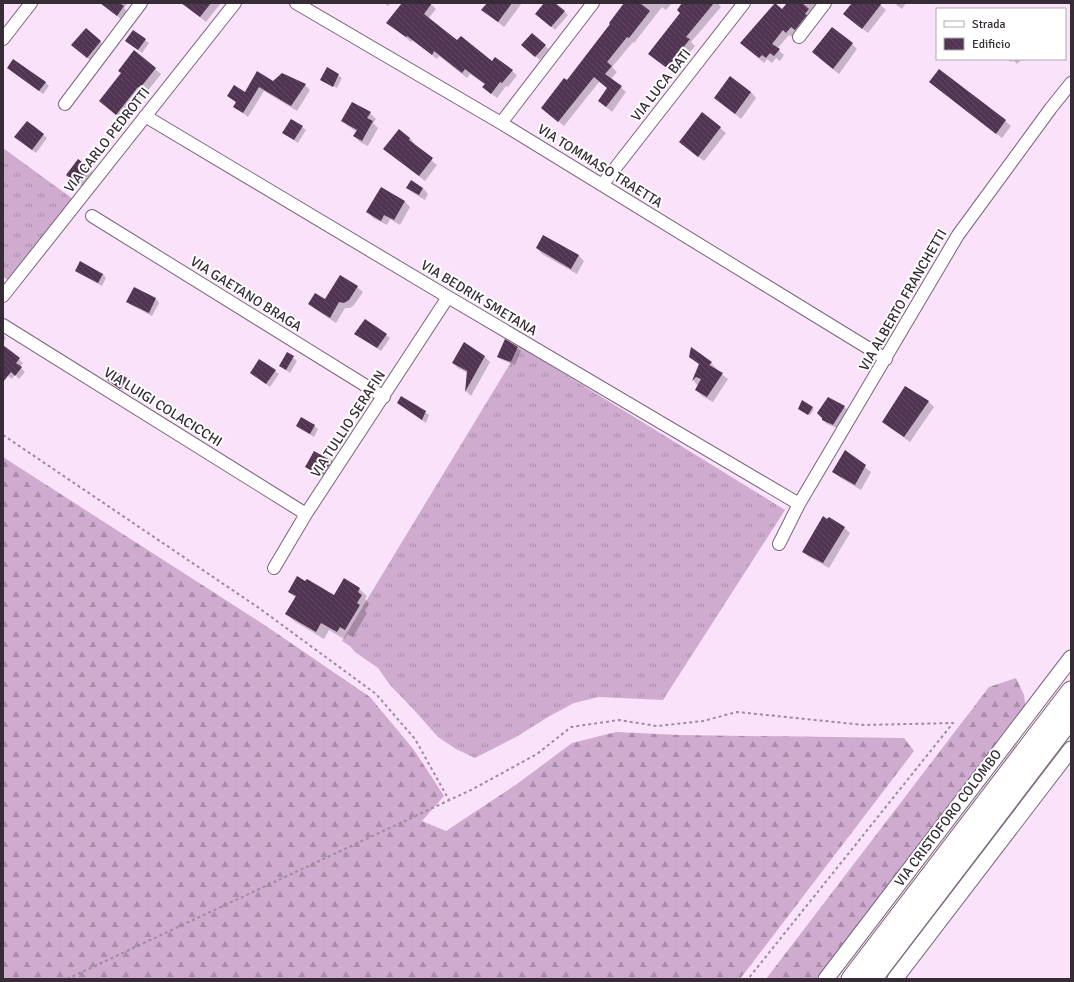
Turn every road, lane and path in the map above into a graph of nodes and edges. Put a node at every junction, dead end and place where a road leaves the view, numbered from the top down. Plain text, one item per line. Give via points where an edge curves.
1 (31, 3) edge
2 (141, 3) edge
3 (235, 3) edge
4 (296, 3) edge
5 (593, 3) edge
6 (744, 3) edge
7 (825, 3) edge
8 (799, 37) dead end
9 (3, 38) edge
10 (1071, 83) edge
11 (66, 104) dead end
12 (145, 116) junction
13 (501, 123) junction
14 (602, 185) junction
15 (92, 216) dead end
16 (3, 296) edge
17 (448, 297) junction
18 (3, 325) edge
19 (886, 359) junction
20 (384, 397) junction
21 (3, 435) edge
22 (799, 504) junction
23 (306, 514) junction
24 (780, 544) dead end
25 (274, 568) dead end
26 (1071, 658) edge
27 (1071, 691) edge
28 (1071, 718) edge
29 (1071, 749) edge
30 (449, 800) junction
31 (67, 979) edge
32 (748, 979) edge
33 (826, 979) edge
34 (851, 979) edge
35 (872, 979) edge
36 (895, 979) edge

1 - 9 street
2 - 11 street
3 - 12 street, VIA CARLO PEDROTTI
4 - 13 street, VIA TOMMASO TRAETTA
5 - 13 street
6 - 14 street, VIA LUCA BATI
7 - 8 street
10 - 19 street, VIA ALBERTO FRANCHETTI via 958,235
12 - 16 street, VIA CARLO PEDROTTI
12 - 17 street, VIA BEDRIK SMETANA
13 - 14 street, VIA TOMMASO TRAETTA
14 - 19 street, VIA TOMMASO TRAETTA
15 - 20 street, VIA GAETANO BRAGA
17 - 20 street, VIA TULLIO SERAFIN
17 - 22 street, VIA BEDRIK SMETANA
18 - 23 street, VIA LUIGI COLACICCHI
19 - 22 street, VIA ALBERTO FRANCHETTI
20 - 23 street, VIA TULLIO SERAFIN
21 - 30 path via 259,608 376,694 415,739
22 - 24 street, VIA ALBERTO FRANCHETTI
23 - 25 street, VIA TULLIO SERAFIN
26 - 33 street, VIA CRISTOFORO COLOMBO
27 - 34 main road, VIA CRISTOFORO COLOMBO
28 - 35 main road
29 - 36 street
30 - 31 path
30 - 32 path via 537,754 571,727 619,720 657,726 703,721 738,712 864,725 953,723

